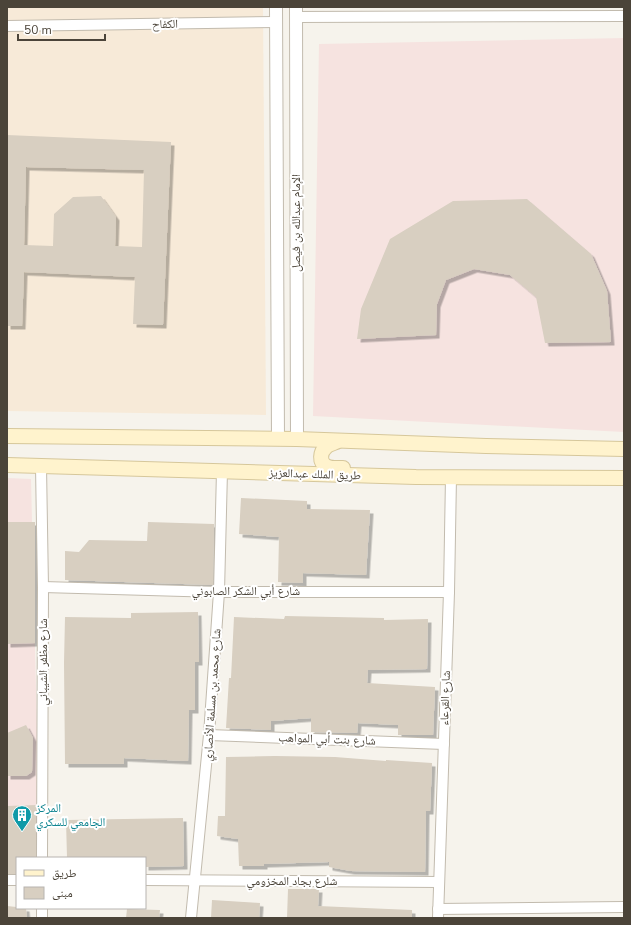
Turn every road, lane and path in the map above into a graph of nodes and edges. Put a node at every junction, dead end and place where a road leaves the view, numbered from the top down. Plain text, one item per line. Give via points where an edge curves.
1 (276, 7) edge
2 (296, 12) edge
3 (624, 16) edge
4 (276, 22) junction
5 (7, 26) edge
6 (7, 436) edge
7 (278, 439) junction
8 (297, 440) junction
9 (339, 441) junction
10 (624, 449) edge
11 (7, 465) edge
12 (41, 466) junction
13 (222, 471) junction
14 (451, 477) junction
15 (528, 477) junction
16 (624, 478) edge
17 (43, 587) junction
18 (219, 592) junction
19 (449, 592) junction
20 (209, 735) junction
21 (444, 744) junction
22 (42, 857) edge
23 (146, 880) edge
24 (195, 880) junction
25 (439, 882) junction
26 (624, 907) edge
27 (438, 914) edge
28 (191, 918) edge

1 - 4 street, الإمام عبدالله بن فيصل
2 - 3 street
2 - 8 street, الإمام عبدالله بن فيصل
4 - 5 street, الكفاح
4 - 7 street, الإمام عبدالله بن فيصل
6 - 7 main road
7 - 8 main road
8 - 9 main road
9 - 10 main road
9 - 15 main road via 327,446 322,453 321,460 325,466 476,471
11 - 12 main road, طريق الملك عبدالعزيز
12 - 13 main road, طريق الملك عبدالعزيز
12 - 17 street, شارع مظفر الشيباني
13 - 14 main road, طريق الملك عبدالعزيز
13 - 18 street, شارع محمد بن مسلمة الأنصاري
14 - 15 main road, طريق الملك عبدالعزيز
14 - 19 street, شارع القرعاء
15 - 16 main road, طريق الملك عبدالعزيز
17 - 18 street, شارع أبي الشكر الصابوني
17 - 22 street, شارع مظفر الشيباني
18 - 19 street, شارع أبي الشكر الصابوني
18 - 20 street, شارع محمد بن مسلمة الأنصاري
19 - 21 street, شارع القرعاء
20 - 21 street, شارع بنت أبي المواهب
20 - 24 street, شارع محمد بن مسلمة الأنصاري
21 - 25 street, شارع القرعاء
23 - 24 street, شلرع بجاد المخزومي
24 - 25 street, شلرع بجاد المخزومي
24 - 28 street, شارع محمد بن مسلمة الأنصاري
25 - 27 street, شارع القرعاء
26 - 27 street

